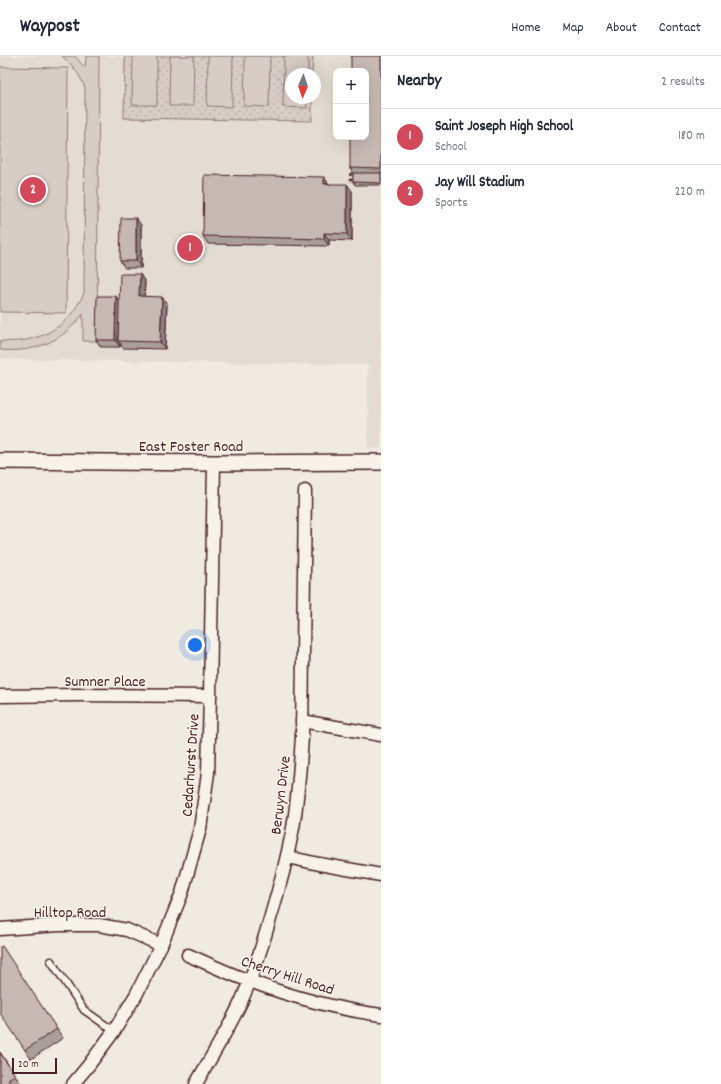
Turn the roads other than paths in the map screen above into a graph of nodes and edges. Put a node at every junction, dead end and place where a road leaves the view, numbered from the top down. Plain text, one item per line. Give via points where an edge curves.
1 (0, 461) edge
2 (381, 462) edge
3 (214, 463) junction
4 (304, 491) dead end
5 (0, 696) edge
6 (210, 696) junction
7 (302, 722) junction
8 (381, 735) edge
9 (287, 857) junction
10 (381, 875) edge
11 (0, 929) edge
12 (161, 945) junction
13 (188, 955) dead end
14 (51, 961) dead end
15 (250, 981) junction
16 (381, 1015) edge
17 (114, 1031) junction
18 (73, 1084) edge
19 (196, 1084) edge

1 - 3 street, East Foster Road
2 - 3 street, East Foster Road
3 - 6 street, Cedarhurst Drive
4 - 7 street, Berwyn Drive
5 - 6 street, Sumner Place
6 - 12 street, Cedarhurst Drive via 208,773 200,829 182,893
7 - 8 street
7 - 9 street, Berwyn Drive via 297,799
9 - 10 street
9 - 15 street, Berwyn Drive
11 - 12 street, Hilltop Road via 99,924 128,930
12 - 17 street, Cedarhurst Drive via 136,995
13 - 15 street, Cherry Hill Road
14 - 17 lane via 84,1010
15 - 16 street, Cherry Hill Road via 294,996
15 - 19 street, Berwyn Drive via 220,1044
17 - 18 street, Cedarhurst Drive

